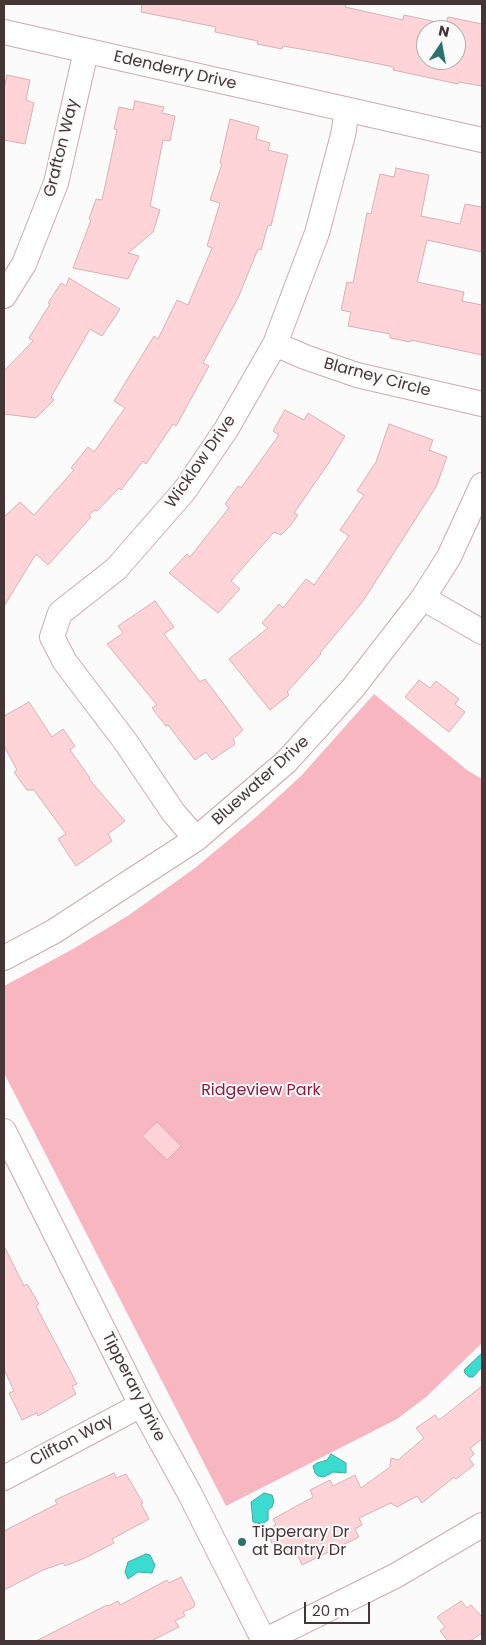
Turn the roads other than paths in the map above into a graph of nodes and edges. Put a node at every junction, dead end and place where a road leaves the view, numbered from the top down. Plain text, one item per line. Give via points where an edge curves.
1 (4, 32) edge
2 (86, 51) junction
3 (347, 111) junction
4 (482, 140) edge
5 (4, 296) edge
6 (275, 344) junction
7 (482, 404) edge
8 (482, 485) edge
9 (423, 598) junction
10 (482, 632) edge
11 (196, 839) junction
12 (4, 958) edge
13 (4, 1131) edge
14 (141, 1405) junction
15 (4, 1478) edge
16 (482, 1525) edge
17 (264, 1641) edge

1 - 2 street, Edenderry Drive
2 - 3 street, Edenderry Drive
2 - 5 street, Grafton Way via 56,183 24,264
3 - 4 street
3 - 6 street, Wicklow Drive via 317,233
6 - 7 street, Blarney Circle via 356,375
6 - 11 street, Wicklow Drive via 227,428 185,490 116,569 60,613 52,637 65,662
8 - 9 street, Bluewater Drive via 449,557
9 - 10 street
9 - 11 street, Bluewater Drive via 354,688 286,762
11 - 12 street, Bluewater Drive via 53,932
13 - 14 street, Tipperary Drive
14 - 15 street, Clifton Way
14 - 17 street, Tipperary Drive
16 - 17 street via 395,1576

